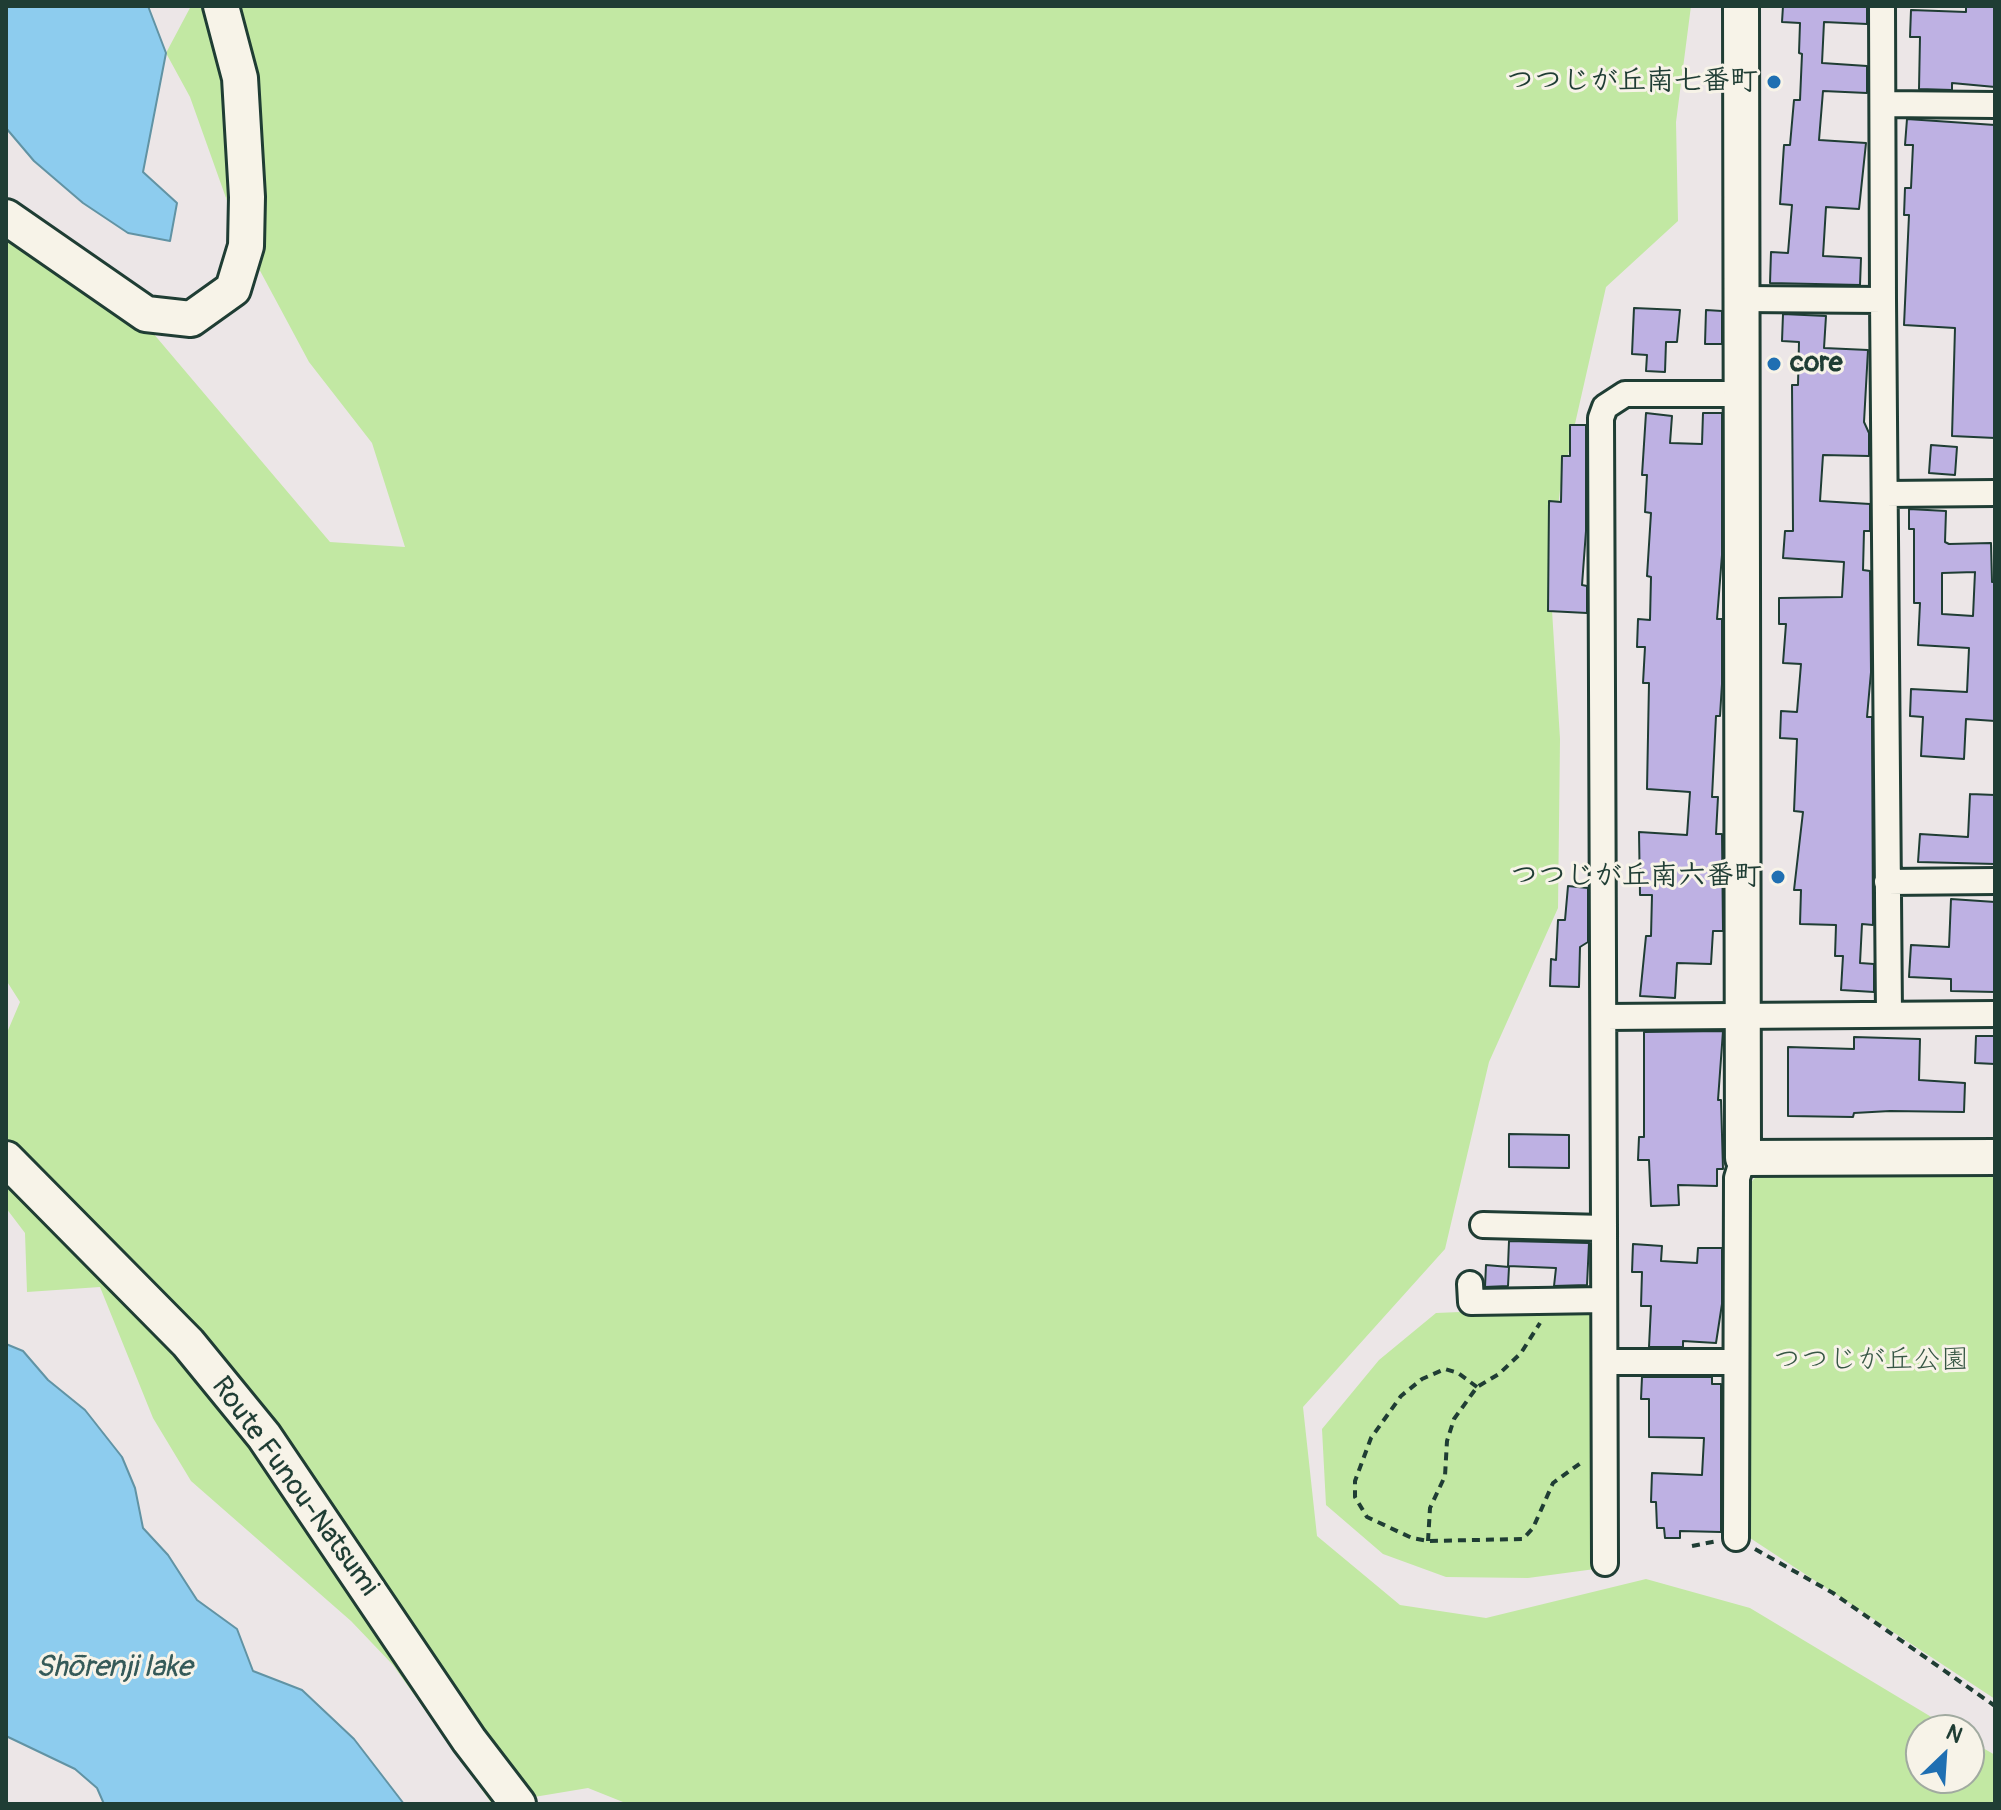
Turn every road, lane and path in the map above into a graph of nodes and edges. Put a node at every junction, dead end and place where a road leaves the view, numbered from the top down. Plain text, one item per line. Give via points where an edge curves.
1 (221, 6) edge
2 (1741, 6) edge
3 (1882, 6) edge
4 (1883, 104) junction
5 (1995, 105) edge
6 (6, 217) edge
7 (1740, 299) junction
8 (1883, 300) junction
9 (1743, 394) junction
10 (1995, 493) edge
11 (1885, 494) junction
12 (1995, 881) edge
13 (1887, 882) junction
14 (1889, 1014) junction
15 (1995, 1014) edge
16 (1745, 1015) junction
17 (1605, 1017) junction
18 (1995, 1157) edge
19 (1743, 1158) junction
20 (6, 1159) edge
21 (1483, 1225) dead end
22 (1604, 1228) junction
23 (1470, 1284) dead end
24 (1604, 1300) junction
25 (1540, 1301) junction
26 (1605, 1362) junction
27 (1736, 1362) junction
28 (1477, 1387) junction
29 (1605, 1450) junction
30 (1736, 1538) junction
31 (1428, 1541) junction
32 (1692, 1546) dead end
33 (1605, 1563) dead end
34 (1995, 1706) edge
35 (518, 1804) edge

1 - 6 street via 240,78 247,197 246,246 233,289 191,319 146,314
2 - 7 street
3 - 4 street
4 - 5 street
4 - 8 street
7 - 8 street
7 - 9 street
8 - 11 street
9 - 16 street
9 - 17 street via 1625,394 1605,407 1601,418
10 - 11 street
11 - 13 street
12 - 13 street
13 - 14 street
14 - 15 street
14 - 16 street
16 - 17 street
16 - 19 street
17 - 22 street
18 - 19 street
19 - 27 street via 1737,1178
20 - 35 street, Route Funou-Natsumi via 188,1343 264,1436
21 - 22 street
22 - 24 street
23 - 25 street via 1471,1302
24 - 25 street
24 - 26 street
25 - 28 path via 1537,1332 1511,1364
26 - 27 street
26 - 29 street
27 - 30 street
28 - 31 path via 1450,1429 1445,1476 1430,1508
28 - 31 path via 1445,1369 1408,1389 1375,1431 1355,1481 1355,1497 1367,1517
29 - 31 path via 1553,1483 1523,1539
29 - 33 street
30 - 32 path
30 - 34 path via 1833,1593

